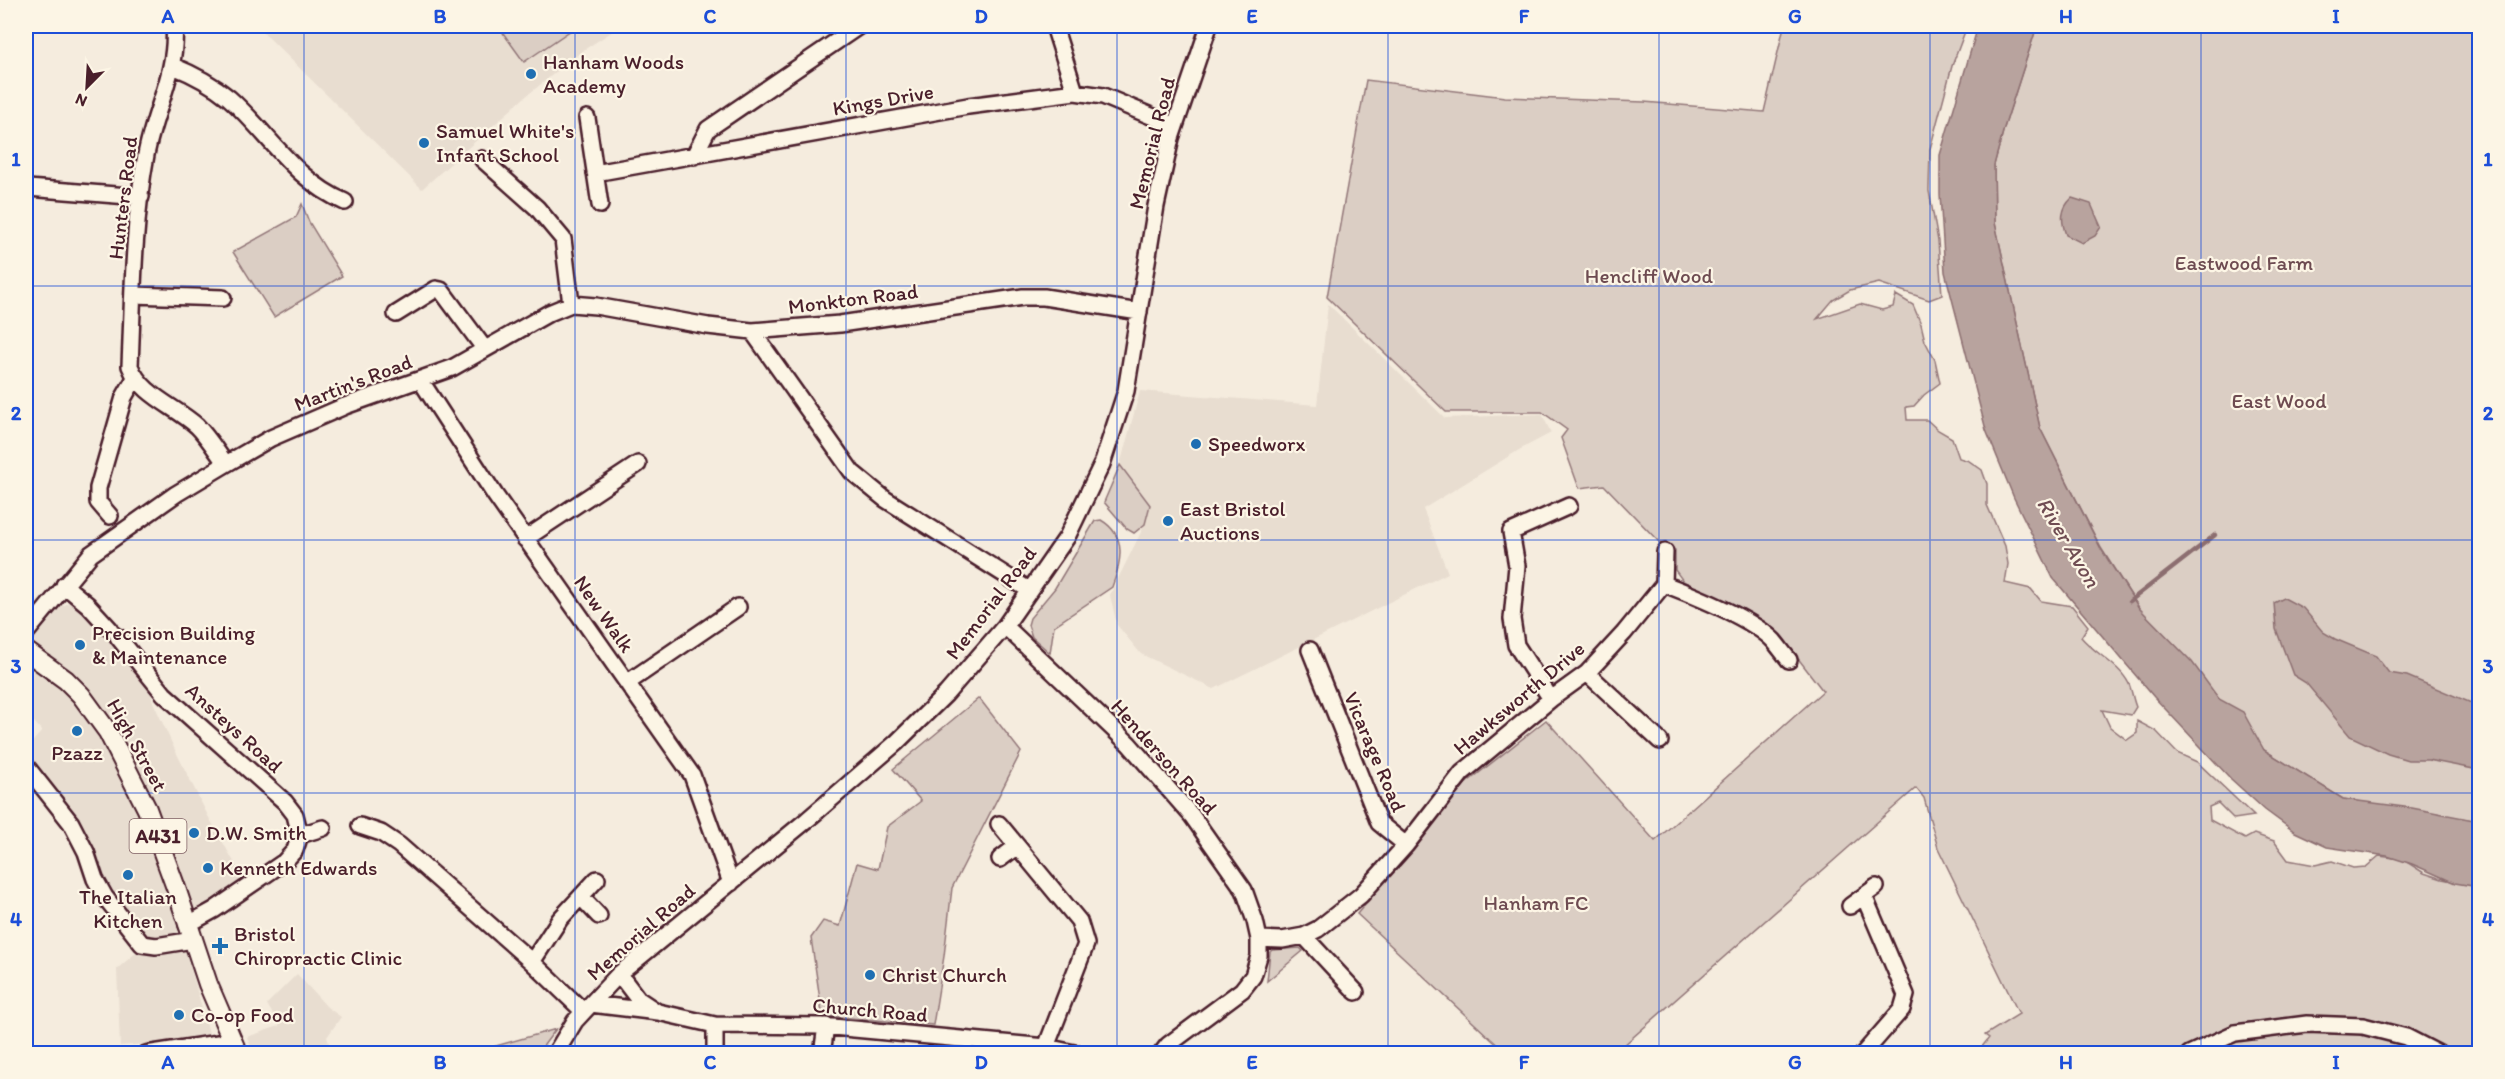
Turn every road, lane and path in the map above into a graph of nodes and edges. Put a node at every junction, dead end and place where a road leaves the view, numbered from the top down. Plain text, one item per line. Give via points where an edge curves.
1 (174, 26) edge
2 (859, 26) edge
3 (1054, 26) edge
4 (1209, 26) edge
5 (173, 66) junction
6 (1075, 92) junction
7 (587, 118) dead end
8 (1175, 126) junction
9 (694, 156) junction
10 (482, 159) dead end
11 (595, 173) junction
12 (28, 188) dead end
13 (141, 197) junction
14 (345, 202) dead end
15 (600, 205) dead end
16 (133, 295) junction
17 (223, 298) dead end
18 (571, 304) junction
19 (1139, 312) junction
20 (396, 314) dead end
21 (752, 331) junction
22 (484, 348) junction
23 (135, 378) junction
24 (421, 381) junction
25 (226, 464) junction
26 (638, 464) dead end
27 (1569, 506) dead end
28 (110, 516) dead end
29 (525, 539) junction
30 (1665, 552) dead end
31 (1664, 584) junction
32 (64, 585) junction
33 (1029, 590) junction
34 (738, 607) dead end
35 (1005, 626) junction
36 (26, 633) edge
37 (1310, 650) dead end
38 (26, 651) edge
39 (1789, 660) dead end
40 (1587, 673) junction
41 (627, 683) junction
42 (1551, 699) junction
43 (1660, 741) dead end
44 (26, 766) edge
45 (999, 824) dead end
46 (360, 826) dead end
47 (323, 828) dead end
48 (300, 835) junction
49 (1406, 845) junction
50 (1017, 846) junction
51 (1000, 859) dead end
52 (597, 879) dead end
53 (731, 883) junction
54 (580, 897) junction
55 (1850, 906) dead end
56 (599, 916) dead end
57 (190, 932) junction
58 (1304, 936) junction
59 (1259, 939) junction
60 (532, 962) junction
61 (619, 974) junction
62 (1356, 992) dead end
63 (587, 1007) junction
64 (658, 1012) junction
65 (715, 1025) junction
66 (826, 1026) junction
67 (235, 1047) edge
68 (1046, 1047) junction
69 (146, 1053) edge
70 (555, 1053) edge
71 (715, 1053) edge
72 (822, 1053) edge
73 (1079, 1053) edge
74 (1161, 1053) edge
75 (1863, 1053) edge
76 (2190, 1053) edge
77 (2439, 1053) edge

1 - 5 street, Hunters Road
2 - 9 street via 708,129
3 - 6 street
4 - 8 street, Memorial Road
5 - 13 street, Hunters Road via 146,155
5 - 14 street via 196,75 228,98 297,172
6 - 8 street, Kings Drive via 1103,96
6 - 9 street, Kings Drive via 968,106
7 - 11 street
8 - 19 street, Memorial Road via 1156,206
9 - 11 street, Kings Drive
10 - 18 street via 537,208 563,239
11 - 15 street
12 - 13 street
13 - 16 street, Hunters Road
16 - 17 street
16 - 23 street, Hunters Road via 130,366
18 - 21 street, Monkton Road
18 - 22 street, Martin's Road
19 - 21 street, Monkton Road via 1023,297 840,324
19 - 33 street, Memorial Road via 1126,391 1102,464 1067,537
20 - 22 street via 436,289 444,292
21 - 33 street via 852,472 885,499
22 - 24 street, Martin's Road
23 - 25 street via 198,427
23 - 28 street via 124,397 98,488 98,502
24 - 25 street, Martin's Road via 345,406 271,438
24 - 29 street, New Walk
25 - 32 street, Martin's Road via 92,554
26 - 29 street
27 - 42 street via 1511,532 1517,566 1512,619 1516,645
29 - 41 street, New Walk
30 - 31 street
31 - 39 street via 1695,595 1758,629
31 - 40 street, Hawksworth Drive
32 - 36 street, Martin's Road
32 - 48 street, Ansteys Road via 114,633 164,694 285,802 295,815
33 - 35 street, Memorial Road
34 - 41 street
35 - 53 street, Memorial Road via 946,694 896,743
35 - 59 street, Henderson Road via 1129,744 1192,816 1244,890
37 - 49 street, Vicarage Road via 1379,823
38 - 57 main road, High Street / A431 via 81,694 108,732 147,809
40 - 42 street, Hawksworth Drive
40 - 43 street
41 - 53 street, New Walk via 697,784
42 - 49 street, Hawksworth Drive via 1462,772
44 - 57 street via 70,823 105,897 142,944 156,946
45 - 50 street
46 - 60 street via 390,838
47 - 48 street
48 - 57 street via 295,850 284,862 214,910
49 - 58 street via 1361,895
50 - 51 street
50 - 68 street via 1079,921 1086,944
52 - 54 street
53 - 61 street, Memorial Road
54 - 56 street
54 - 60 street via 560,919
55 - 75 street via 1870,891 1906,995 1902,1009
57 - 67 main road, High Street / A431
58 - 59 street
58 - 62 street via 1350,975
59 - 74 street via 1259,956 1248,984
60 - 63 street
61 - 63 street, Memorial Road
61 - 64 street, Church Road via 639,999
63 - 64 street, Church Road
63 - 70 street, Memorial Road
64 - 65 street, Church Road
65 - 66 street, Church Road
65 - 71 street
66 - 68 street, Church Road
66 - 72 street
67 - 69 street
68 - 73 street, Church Road
76 - 77 street via 2235,1033 2307,1024 2363,1026 2406,1037

